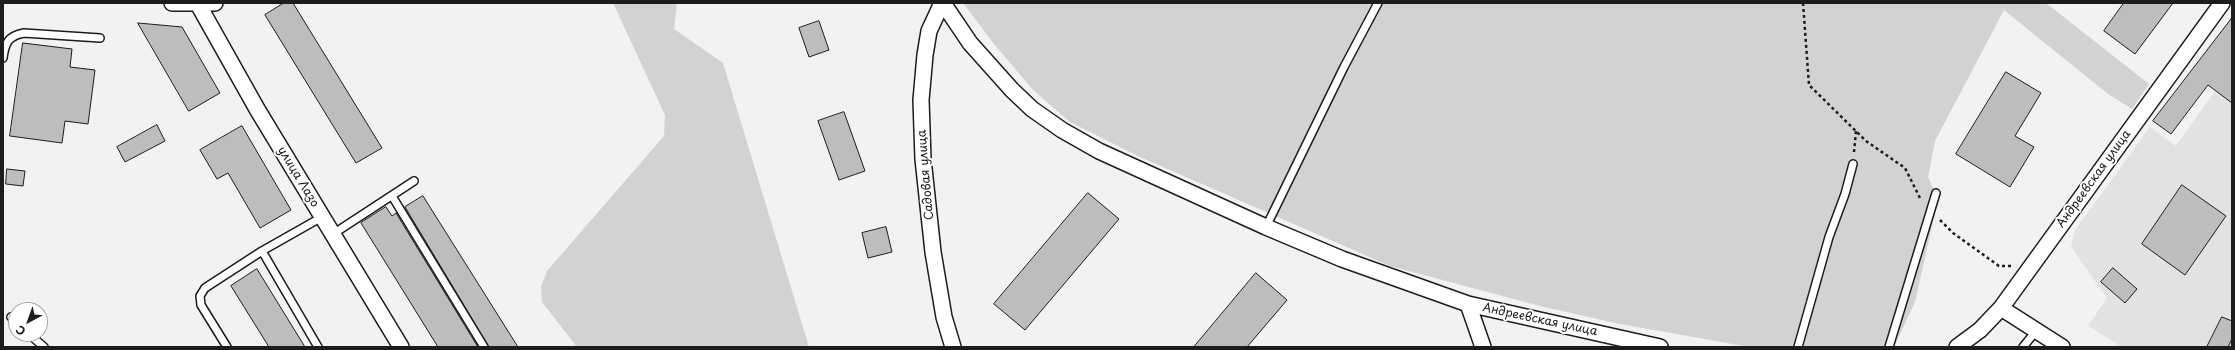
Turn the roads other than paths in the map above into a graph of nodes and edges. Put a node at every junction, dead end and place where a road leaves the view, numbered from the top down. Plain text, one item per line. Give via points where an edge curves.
1 (172, 3) edge
2 (215, 3) edge
3 (942, 3) edge
4 (1378, 3) edge
5 (2222, 3) edge
6 (198, 4) junction
7 (100, 38) dead end
8 (3, 58) edge
9 (1853, 164) road end
10 (414, 181) dead end
11 (1936, 193) dead end
12 (392, 196) junction
13 (322, 217) junction
14 (1266, 227) junction
15 (333, 234) junction
16 (262, 251) junction
17 (1468, 304) junction
18 (2001, 308) junction
19 (2036, 331) junction
20 (227, 347) edge
21 (318, 347) edge
22 (401, 347) edge
23 (484, 347) edge
24 (953, 347) edge
25 (1483, 347) edge
26 (1660, 347) edge
27 (1798, 347) edge
28 (1889, 347) edge
29 (1957, 347) edge
30 (2023, 347) edge
31 (2062, 347) edge

1 - 6 street
2 - 6 street
3 - 14 street, Андреевская улица via 970,44 993,71 1032,108 1062,130 1100,151
3 - 24 street, Садовая улица via 929,31 921,100 923,159 933,252 944,316
4 - 14 lane
5 - 18 street, Андреевская улица
6 - 13 street, улица Лазо
7 - 8 lane via 24,33 14,35 6,43
9 - 27 lane
10 - 12 lane
11 - 28 lane
12 - 15 lane
12 - 23 lane
13 - 15 street, улица Лазо
13 - 16 lane
14 - 17 street, Андреевская улица via 1342,259
15 - 22 street, улица Лазо
16 - 20 lane via 205,288 200,296 201,304
16 - 21 lane
17 - 25 street
17 - 26 street, Андреевская улица
18 - 19 street
18 - 29 street, Андреевская улица via 1980,330
19 - 30 lane
19 - 31 street

